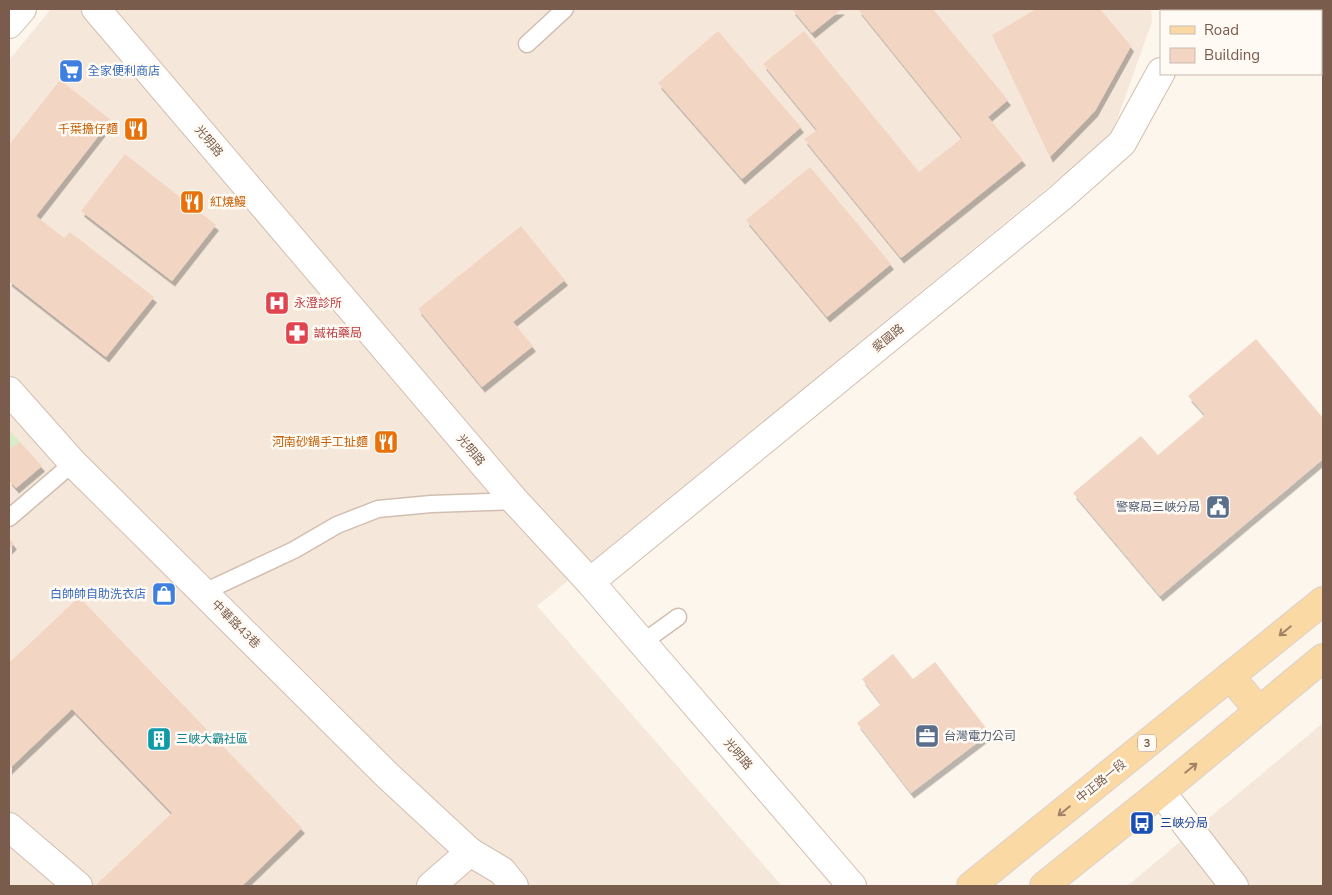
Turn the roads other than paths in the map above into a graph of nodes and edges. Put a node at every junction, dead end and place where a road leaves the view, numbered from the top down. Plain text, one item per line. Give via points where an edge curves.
1 (22, 9) edge
2 (96, 9) edge
3 (565, 9) edge
4 (9, 24) edge
5 (527, 44) dead end
6 (1160, 74) edge
7 (9, 390) edge
8 (73, 463) junction
9 (515, 501) junction
10 (9, 518) edge
11 (590, 582) junction
12 (204, 592) junction
13 (1323, 601) edge
14 (678, 617) dead end
15 (642, 643) junction
16 (1323, 658) edge
17 (1230, 676) junction
18 (1260, 711) junction
19 (1161, 792) junction
20 (9, 827) edge
21 (470, 852) junction
22 (78, 886) edge
23 (431, 886) edge
24 (514, 886) edge
25 (852, 886) edge
26 (971, 886) edge
27 (1044, 886) edge
28 (1234, 886) edge

1 - 4 street
2 - 9 street, 光明路
3 - 5 lane
6 - 11 street, 愛國路 via 1122,143 1060,198
7 - 8 street, 中華路43巷
8 - 10 lane
8 - 12 street, 中華路43巷
9 - 11 street, 光明路
9 - 12 lane via 378,509 337,525 294,550
11 - 15 street, 光明路
12 - 21 street, 中華路43巷 via 387,775
13 -> 17 main road, 中正路一段 / 3
14 - 15 lane
15 - 25 street, 光明路
16 - 18 main road
17 - 18 main road
17 -> 26 main road, 中正路一段 / 3
19 -> 18 main road
19 - 27 main road
19 - 28 street
20 - 22 street
21 - 23 street
21 - 24 street, 中華路43巷 via 502,871

